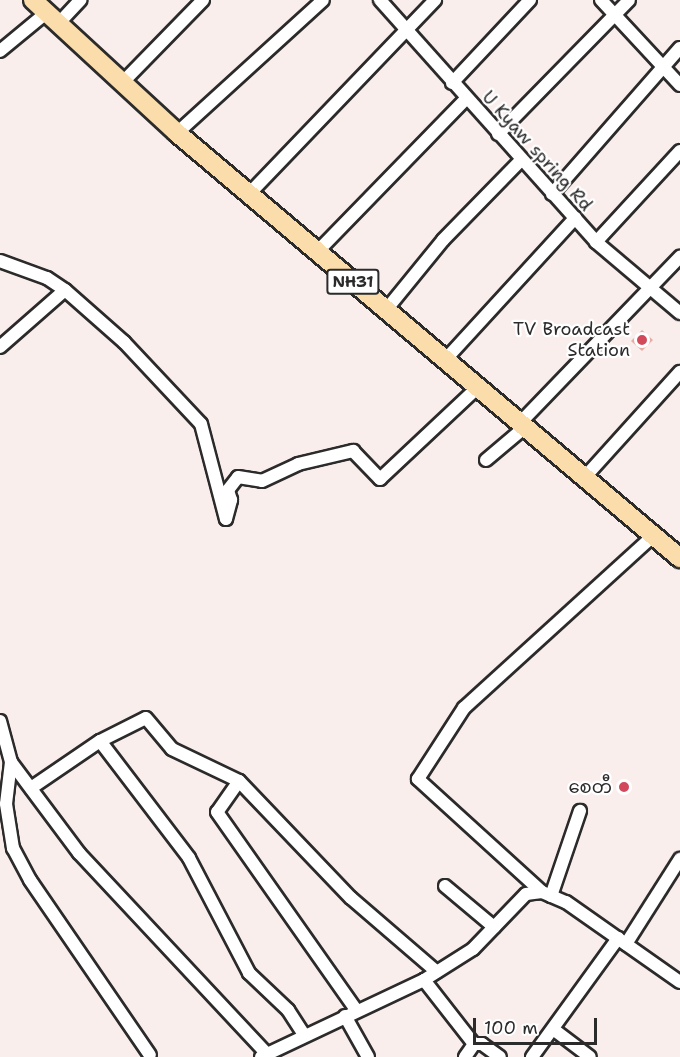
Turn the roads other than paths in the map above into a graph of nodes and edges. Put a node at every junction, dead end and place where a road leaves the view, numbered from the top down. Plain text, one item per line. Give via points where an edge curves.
1 (33, 0) edge
2 (80, 0) edge
3 (203, 0) edge
4 (323, 0) edge
5 (380, 0) edge
6 (435, 0) edge
7 (530, 0) edge
8 (601, 0) edge
9 (629, 0) edge
10 (615, 15) junction
11 (52, 18) junction
12 (404, 32) junction
13 (680, 48) edge
14 (0, 51) edge
15 (663, 66) junction
16 (122, 83) junction
17 (452, 83) junction
18 (680, 85) edge
19 (466, 99) junction
20 (177, 133) junction
21 (498, 134) junction
22 (680, 151) edge
23 (521, 160) junction
24 (249, 194) junction
25 (552, 194) junction
26 (574, 218) junction
27 (596, 242) junction
28 (317, 252) junction
29 (680, 257) edge
30 (0, 261) edge
31 (653, 287) junction
32 (65, 290) junction
33 (386, 310) junction
34 (680, 313) edge
35 (0, 347) edge
36 (446, 360) junction
37 (680, 372) edge
38 (478, 387) junction
39 (523, 425) junction
40 (486, 460) dead end
41 (585, 477) junction
42 (653, 536) junction
43 (680, 558) edge
44 (0, 722) edge
45 (100, 741) junction
46 (11, 762) junction
47 (239, 781) junction
48 (31, 788) junction
49 (580, 811) dead end
50 (680, 859) edge
51 (445, 886) dead end
52 (547, 894) junction
53 (494, 927) junction
54 (622, 941) junction
55 (437, 972) junction
56 (424, 980) junction
57 (680, 982) edge
58 (357, 1011) junction
59 (345, 1016) junction
60 (553, 1029) junction
61 (304, 1035) junction
62 (474, 1044) junction
63 (263, 1055) edge
64 (148, 1056) edge
65 (368, 1057) edge
66 (465, 1057) edge
67 (500, 1057) edge
68 (532, 1057) edge
69 (590, 1057) edge

1 - 11 highway, NH31
2 - 11 street
3 - 16 street
4 - 20 street
5 - 12 street, U Kyaw spring Rd
6 - 12 street
7 - 17 street
8 - 10 street
9 - 10 street
10 - 15 street
10 - 21 street
11 - 14 street
11 - 16 highway, NH31
12 - 17 street, U Kyaw spring Rd
12 - 24 street
13 - 15 street
15 - 18 street
15 - 25 street
16 - 20 highway, NH31
17 - 19 street, U Kyaw spring Rd
19 - 21 street, U Kyaw spring Rd
19 - 28 street
20 - 24 highway, NH31
21 - 23 street, U Kyaw spring Rd
22 - 27 street
23 - 25 street, U Kyaw spring Rd
23 - 33 street via 443,240
24 - 28 highway, NH31
25 - 26 street, U Kyaw spring Rd
26 - 27 street, U Kyaw spring Rd
26 - 36 street
27 - 31 street, U Kyaw spring Rd
28 - 33 highway, NH31
29 - 31 street
30 - 32 street via 48,278
31 - 34 street, U Kyaw spring Rd
31 - 39 street
32 - 35 street
32 - 38 street via 124,342 201,424 226,519 231,500 228,490 238,477 262,481 298,464 353,451 380,478
33 - 36 highway, NH31
36 - 38 highway, NH31
37 - 41 street
38 - 39 highway, NH31
39 - 40 street
39 - 41 highway, NH31
41 - 42 highway, NH31
42 - 43 highway, NH31
42 - 52 street via 464,708 418,779
44 - 46 street
45 - 47 street via 146,718 172,749
45 - 48 street
45 - 61 street via 189,858 249,973 288,1010
46 - 48 street
46 - 64 street via 6,804 13,848 30,880
47 - 55 street via 351,898
47 - 58 street via 217,812
48 - 63 street via 79,853
49 - 52 street
50 - 54 street
51 - 53 street
52 - 53 street via 519,899
52 - 54 street
53 - 55 street via 473,949
54 - 57 street
54 - 60 street
55 - 56 street
56 - 58 street
56 - 62 street
58 - 59 street
59 - 61 street
59 - 65 street
60 - 68 street
60 - 69 street
61 - 63 street
62 - 66 street
62 - 67 street via 482,1044

